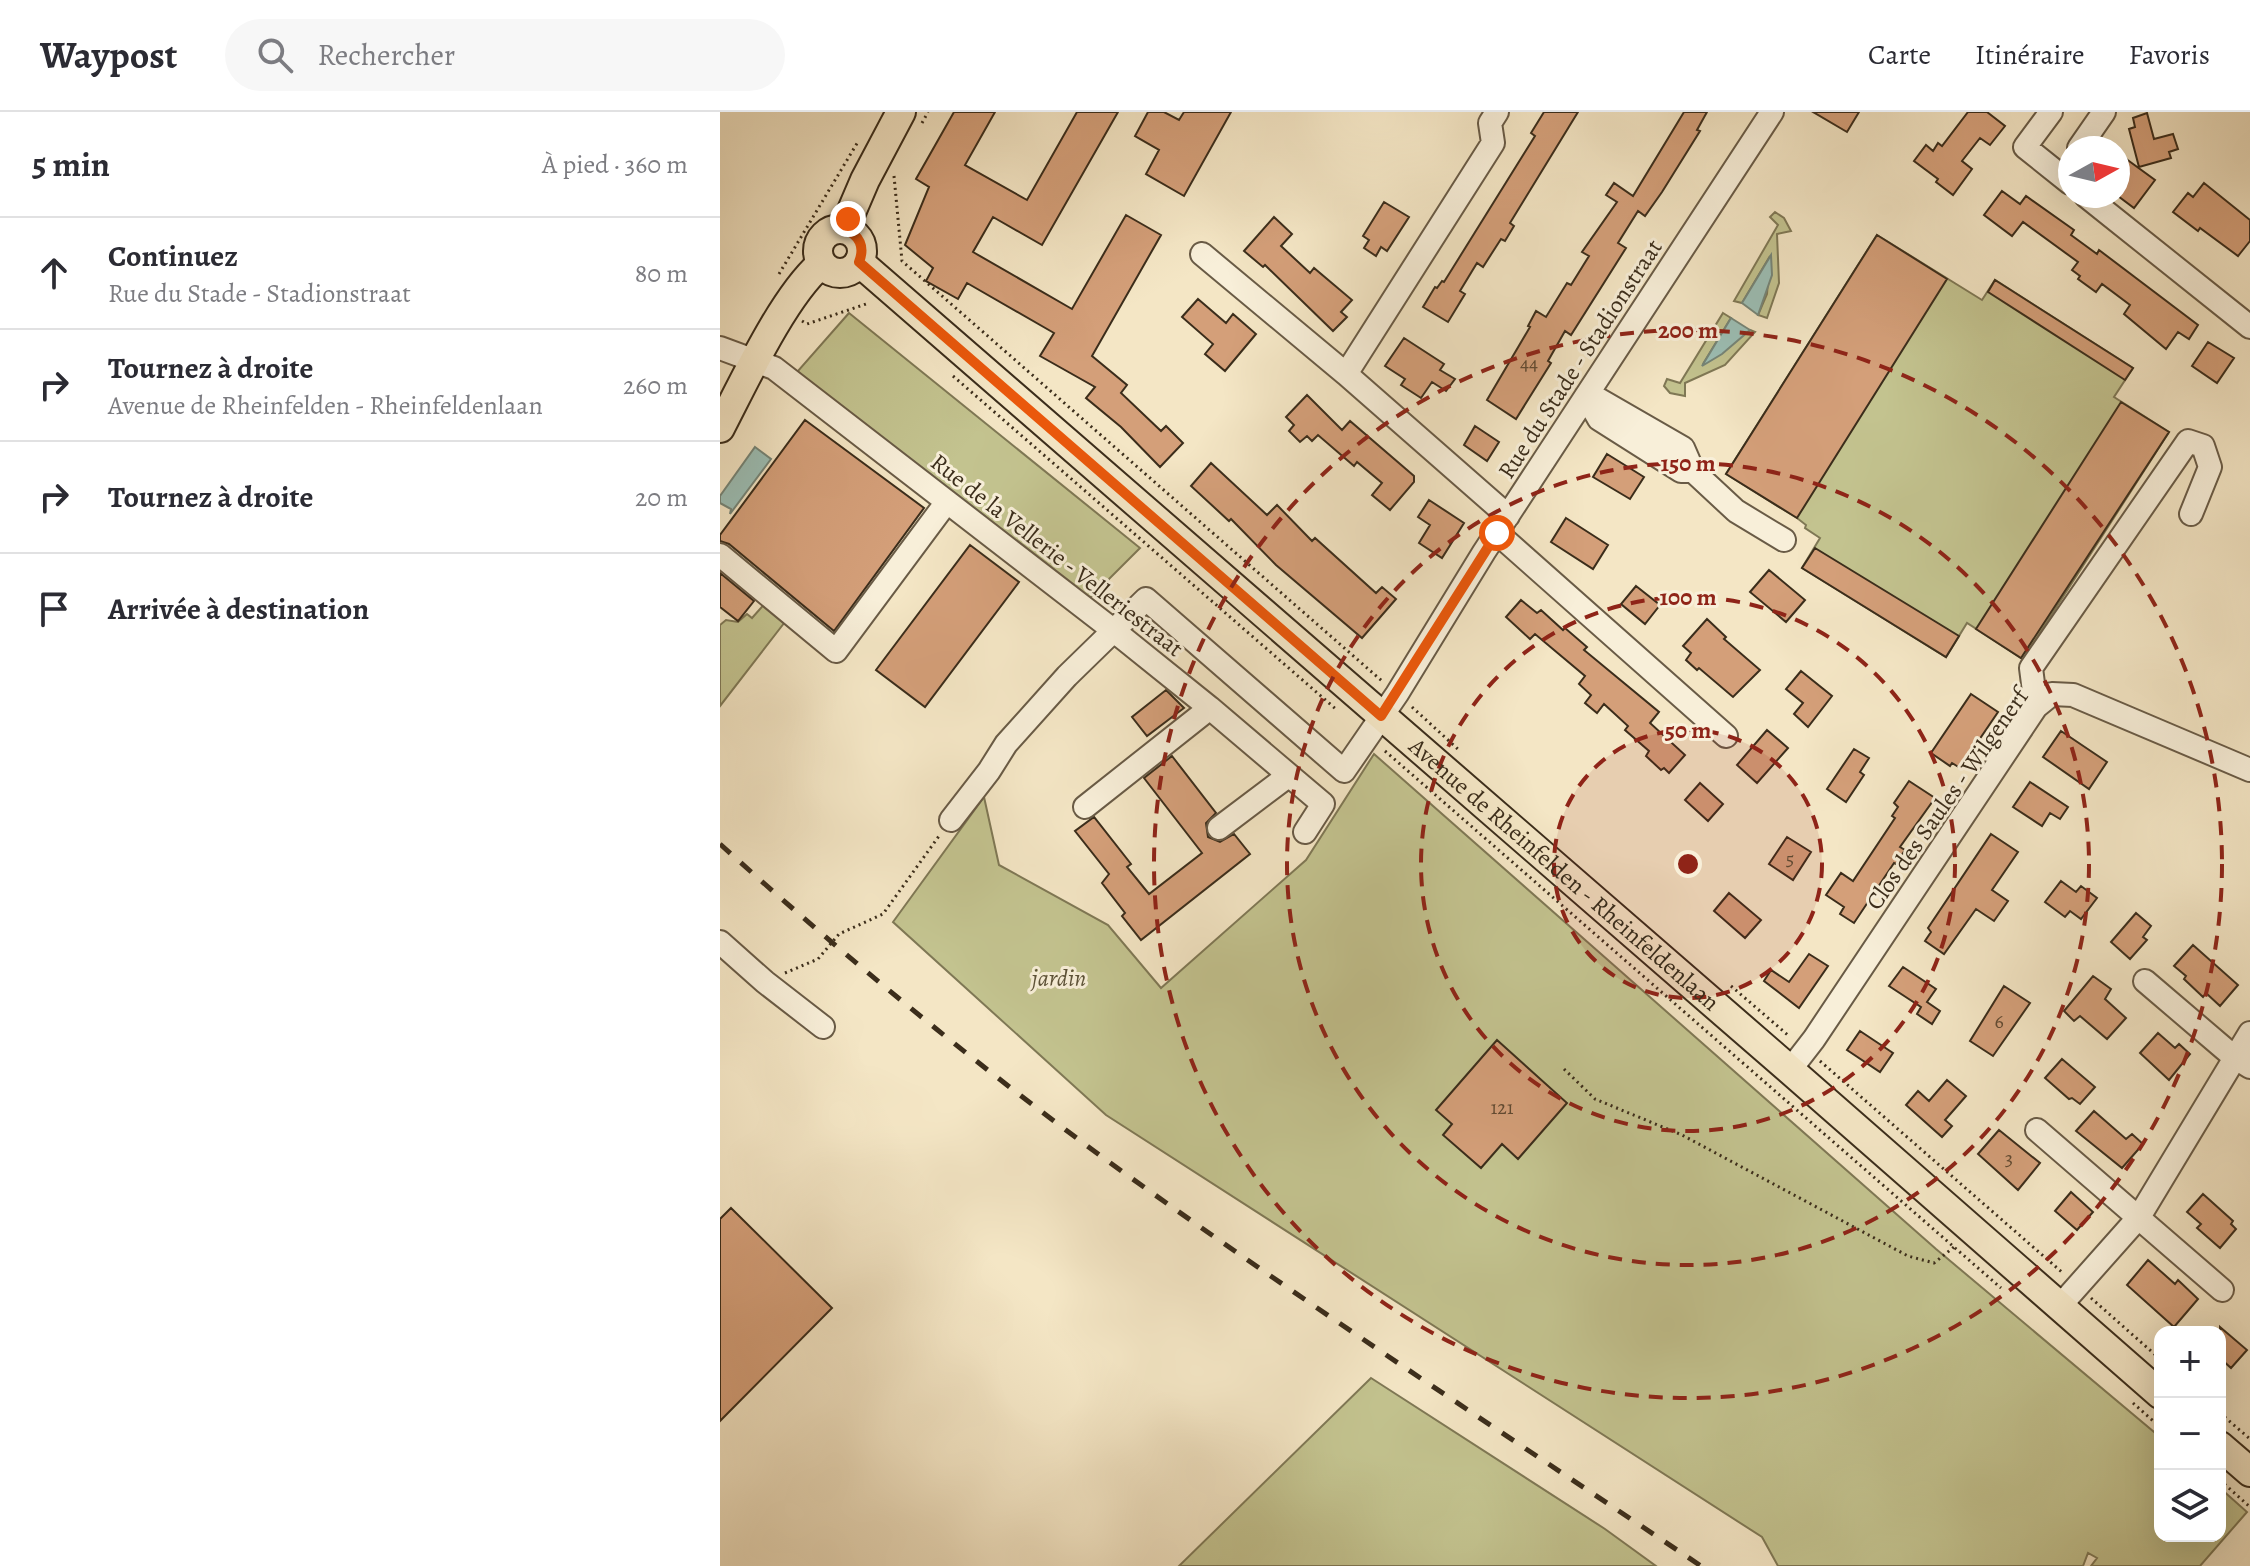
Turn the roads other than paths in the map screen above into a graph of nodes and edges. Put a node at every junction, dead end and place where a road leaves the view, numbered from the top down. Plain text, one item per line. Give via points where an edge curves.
1 (1497, 112) edge
2 (1772, 112) edge
3 (2051, 112) edge
4 (2104, 112) edge
5 (911, 118) edge
6 (2087, 136) edge
7 (2058, 167) edge
8 (2101, 208) edge
9 (844, 229) junction
10 (1202, 254) dead end
11 (859, 262) junction
12 (821, 264) junction
13 (2250, 327) edge
14 (720, 348) edge
15 (755, 362) junction
16 (1346, 374) junction
17 (1586, 396) junction
18 (720, 428) edge
19 (946, 503) junction
20 (2191, 514) dead end
21 (1502, 524) junction
22 (1784, 540) dead end
23 (720, 555) edge
24 (1113, 630) junction
25 (1389, 705) junction
26 (2036, 707) junction
27 (1210, 708) junction
28 (1726, 736) dead end
29 (2250, 770) edge
30 (1344, 771) junction
31 (1288, 776) junction
32 (1323, 804) junction
33 (1085, 807) dead end
34 (951, 820) road end
35 (1219, 828) dead end
36 (1305, 832) dead end
37 (720, 942) edge
38 (2145, 981) dead end
39 (823, 1027) dead end
40 (2250, 1033) edge
41 (1798, 1060) junction
42 (2242, 1062) edge
43 (2037, 1130) dead end
44 (2139, 1217) junction
45 (2222, 1290) dead end
46 (2069, 1297) junction
47 (2154, 1388) edge
48 (2226, 1451) edge
49 (2250, 1472) edge

1 - 16 street via 1490,123 1493,143
2 - 17 street, Rue du Stade - Stadionstraat
3 - 7 street via 2025,147
4 - 6 street
5 - 9 main road via 865,180
8 - 13 street
9 - 11 main road via 860,242
9 - 12 main road via 831,230 820,239
10 - 16 street
11 - 12 main road via 841,274
11 - 25 main road, Avenue de Rheinfelden - Rheinfeldenlaan
12 - 15 main road via 805,279
14 - 15 street, Rue de la Vellerie - Velleriestraat
15 - 18 main road
15 - 19 street, Rue de la Vellerie - Velleriestraat via 774,368
16 - 21 street
17 - 21 street, Rue du Stade - Stadionstraat
17 - 22 street via 1599,419 1681,471 1693,471 1736,511
19 - 23 street via 836,651
19 - 24 street, Rue de la Vellerie - Velleriestraat
20 - 26 street via 2210,467 2203,446 2188,441 2031,668
21 - 25 street, Rue du Stade - Stadionstraat
21 - 28 street
24 - 27 street, Rue de la Vellerie - Velleriestraat
24 - 30 street via 1146,599
24 - 34 street via 1006,744
25 - 30 street, Rue du Stade - Stadionstraat
25 - 41 main road, Avenue de Rheinfelden - Rheinfeldenlaan
26 - 29 street, Clos des Saules - Wilgenerf via 2052,694 2073,695
26 - 41 street, Clos des Saules - Wilgenerf
27 - 31 street, Rue de la Vellerie - Velleriestraat
27 - 33 street
30 - 32 street, Rue du Stade - Stadionstraat
31 - 32 street, Rue de la Vellerie - Velleriestraat
31 - 35 street
32 - 36 street
37 - 39 street
38 - 42 street
40 - 42 street
41 - 46 main road, Avenue de Rheinfelden - Rheinfeldenlaan
42 - 44 street
43 - 44 street
44 - 45 street
44 - 46 street
46 - 47 main road, Avenue de Rheinfelden - Rheinfeldenlaan
48 - 49 main road

